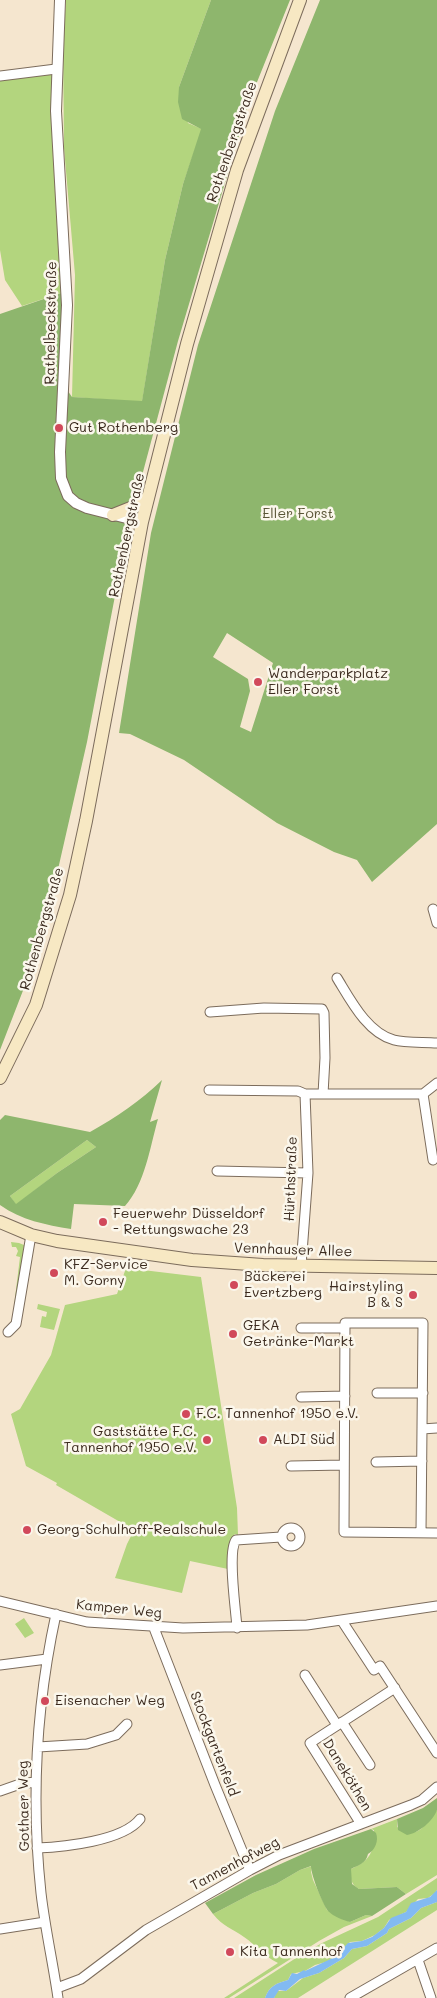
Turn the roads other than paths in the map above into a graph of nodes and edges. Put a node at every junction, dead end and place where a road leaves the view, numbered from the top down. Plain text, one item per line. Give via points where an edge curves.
1 (60, 0) edge
2 (300, 0) edge
3 (56, 69) junction
4 (0, 76) edge
5 (148, 498) junction
6 (113, 515) junction
7 (142, 522) junction
8 (433, 909) dead end
9 (437, 923) edge
10 (337, 978) dead end
11 (210, 1012) dead end
12 (437, 1043) edge
13 (0, 1078) edge
14 (437, 1083) edge
15 (209, 1090) dead end
16 (305, 1094) junction
17 (324, 1094) junction
18 (424, 1094) junction
19 (434, 1160) dead end
20 (217, 1171) dead end
21 (308, 1173) junction
22 (1, 1220) edge
23 (31, 1235) junction
24 (301, 1266) junction
25 (437, 1268) edge
26 (301, 1328) dead end
27 (346, 1328) junction
28 (8, 1332) dead end
29 (377, 1393) dead end
30 (423, 1393) junction
31 (345, 1396) junction
32 (301, 1397) dead end
33 (422, 1428) junction
34 (437, 1428) edge
35 (422, 1461) junction
36 (376, 1462) dead end
37 (344, 1465) junction
38 (291, 1466) dead end
39 (421, 1532) junction
40 (437, 1533) edge
41 (281, 1537) dead end
42 (0, 1600) edge
43 (437, 1606) edge
44 (56, 1614) junction
45 (342, 1620) junction
46 (154, 1628) junction
47 (237, 1628) junction
48 (47, 1659) junction
49 (0, 1665) edge
50 (305, 1675) dead end
51 (395, 1688) junction
52 (128, 1724) dead end
53 (340, 1724) junction
54 (38, 1747) junction
55 (437, 1753) edge
56 (370, 1765) dead end
57 (35, 1782) junction
58 (437, 1787) edge
59 (0, 1791) edge
60 (140, 1819) dead end
61 (361, 1824) junction
62 (38, 1848) junction
63 (250, 1870) junction
64 (45, 1922) junction
65 (0, 1929) edge
66 (437, 1948) edge
67 (418, 1960) junction
68 (57, 1988) junction
69 (356, 1997) edge
70 (58, 1998) edge
71 (431, 1998) edge

1 - 3 street, Rathelbeckstraße
2 - 5 main road, Rothenbergstraße via 222,217
3 - 4 street
3 - 6 street, Rathelbeckstraße via 57,146 67,305 60,478 68,496 76,503
5 - 6 main road
5 - 7 main road, Rothenbergstraße
6 - 7 street, Rathelbeckstraße
7 - 13 main road, Rothenbergstraße via 70,895 36,1004
8 - 9 street
10 - 12 street via 375,1030 394,1040
11 - 17 street via 264,1008 322,1009 326,1058
14 - 18 street
15 - 16 street via 298,1091
16 - 17 street
16 - 21 street, Hürthstraße
17 - 18 street
18 - 19 street
20 - 21 street
21 - 24 street, Hürthstraße
22 - 23 main road, Vennhauser Allee
23 - 24 main road, Vennhauser Allee via 166,1257
23 - 28 street via 16,1324
24 - 25 main road, Vennhauser Allee
26 - 27 street
27 - 30 street via 346,1323 423,1323
27 - 31 street
29 - 30 street
30 - 33 street
31 - 32 street
31 - 37 street
33 - 34 street
33 - 35 street
35 - 36 street
35 - 39 street
37 - 38 street
37 - 39 street via 344,1532
39 - 40 street
41 - 47 street via 243,1538 233,1544
42 - 44 street, Kamper Weg
43 - 45 street, Kamper Weg
44 - 46 street, Kamper Weg via 94,1623
44 - 48 street, Gothaer Weg
45 - 47 street, Kamper Weg
45 - 51 street via 374,1670 380,1666
46 - 47 street, Kamper Weg
46 - 63 street, Stockgartenfeld
48 - 49 street
48 - 54 street, Gothaer Weg
50 - 53 street, Daneköthen
51 - 53 street, Daneköthen
51 - 55 street
52 - 54 street via 116,1735 87,1744
53 - 56 street, Daneköthen
53 - 61 street, Daneköthen via 310,1743
54 - 57 street, Gothaer Weg
57 - 59 street
57 - 62 street, Gothaer Weg
58 - 61 street, Tannenhofweg via 422,1800
60 - 62 street via 130,1829 86,1843
61 - 63 street, Tannenhofweg via 279,1855
62 - 64 street, Gothaer Weg
63 - 68 street, Tannenhofweg via 146,1930 81,1979
64 - 65 street
64 - 68 street, Gothaer Weg
66 - 67 street
67 - 69 street
67 - 71 street
68 - 70 street, Gothaer Weg

